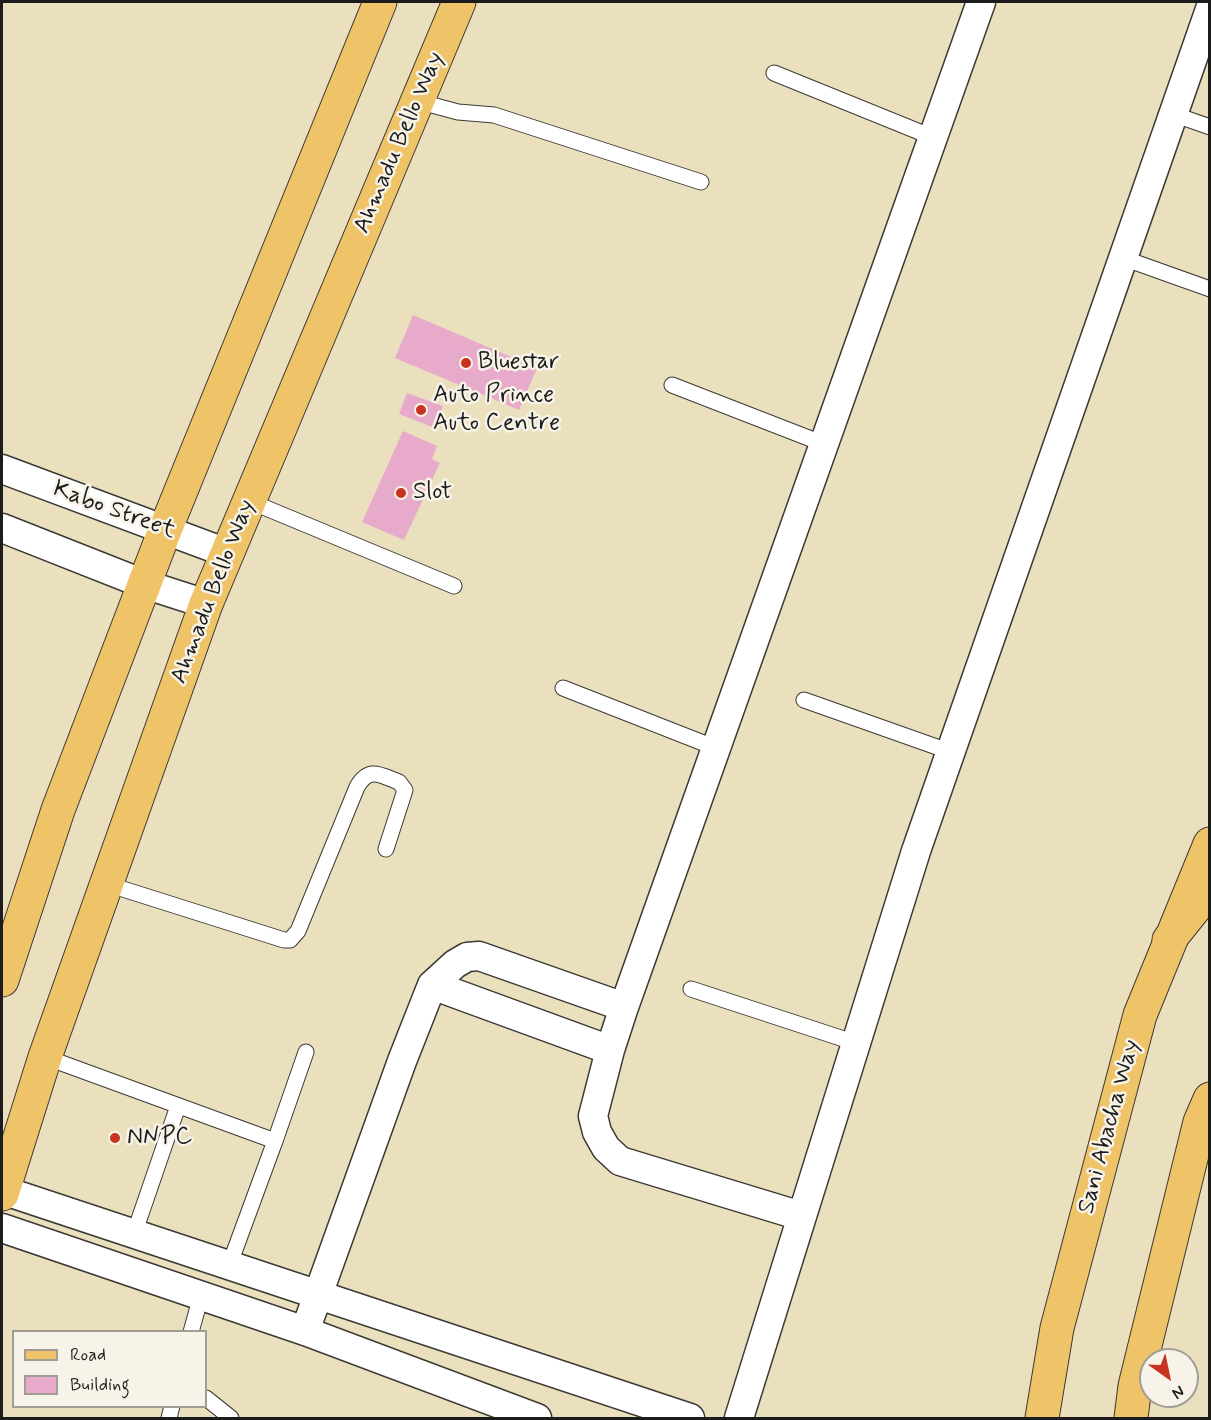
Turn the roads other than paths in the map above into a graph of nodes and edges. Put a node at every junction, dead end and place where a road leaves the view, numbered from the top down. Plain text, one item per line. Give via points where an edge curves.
1 (380, 2) edge
2 (459, 2) edge
3 (981, 2) edge
4 (1209, 9) edge
5 (774, 73) dead end
6 (417, 101) junction
7 (1173, 114) junction
8 (1209, 127) edge
9 (932, 137) junction
10 (701, 182) dead end
11 (1123, 258) junction
12 (1209, 289) edge
13 (672, 385) dead end
14 (824, 444) junction
15 (2, 469) edge
16 (249, 501) junction
17 (2, 528) edge
18 (165, 530) junction
19 (227, 553) junction
20 (144, 584) junction
21 (454, 586) dead end
22 (206, 604) junction
23 (563, 688) dead end
24 (804, 700) dead end
25 (716, 748) junction
26 (951, 752) junction
27 (1209, 844) edge
28 (386, 849) dead end
29 (106, 884) junction
30 (1209, 890) edge
31 (1169, 940) junction
32 (2, 980) edge
33 (432, 985) junction
34 (691, 989) dead end
35 (624, 1007) junction
36 (856, 1044) junction
37 (610, 1050) junction
38 (306, 1052) dead end
39 (45, 1057) junction
40 (1209, 1099) edge
41 (178, 1106) junction
42 (275, 1141) junction
43 (2, 1192) edge
44 (801, 1216) junction
45 (2, 1228) edge
46 (134, 1234) junction
47 (229, 1266) junction
48 (201, 1296) junction
49 (318, 1296) junction
50 (192, 1330) edge
51 (305, 1331) junction
52 (207, 1399) edge
53 (231, 1419) edge
54 (537, 1419) edge
55 (690, 1419) edge
56 (739, 1419) edge
57 (1042, 1419) edge
58 (1131, 1419) edge

1 - 18 main road
2 - 6 main road, Ahmadu Bello Way
3 - 9 street
4 - 7 street
5 - 9 lane
6 - 10 lane via 458,112 495,115
6 - 16 main road, Ahmadu Bello Way
7 - 8 lane
7 - 11 street
9 - 14 street
11 - 12 lane
11 - 26 street
13 - 14 lane
14 - 25 street
15 - 18 street, Kabo Street
16 - 19 main road, Ahmadu Bello Way
16 - 21 lane
17 - 20 street
18 - 19 street, Kabo Street
18 - 20 main road
19 - 22 main road, Ahmadu Bello Way
20 - 22 street
20 - 32 main road via 58,810
22 - 29 main road, Ahmadu Bello Way
23 - 25 lane
24 - 26 lane
25 - 35 street
26 - 36 street
27 - 31 main road, Sani Abacha Way
28 - 29 lane via 405,790 399,782 369,774 357,787 298,931 290,940
29 - 39 main road, Ahmadu Bello Way
30 - 31 main road
31 - 57 main road, Sani Abacha Way via 1140,1015 1057,1328
33 - 35 street via 466,957 478,956
33 - 37 street
33 - 49 street
34 - 36 lane
35 - 37 street
36 - 44 street
37 - 44 street via 593,1116 606,1148 620,1161
38 - 42 lane
39 - 41 lane
39 - 43 main road, Ahmadu Bello Way
40 - 58 main road via 1135,1386
41 - 42 lane
41 - 46 lane
42 - 47 lane
43 - 46 street
44 - 56 street
45 - 48 street
46 - 47 street
47 - 49 street
48 - 50 lane
48 - 51 street
49 - 51 street
49 - 55 street
51 - 54 street
52 - 53 lane

